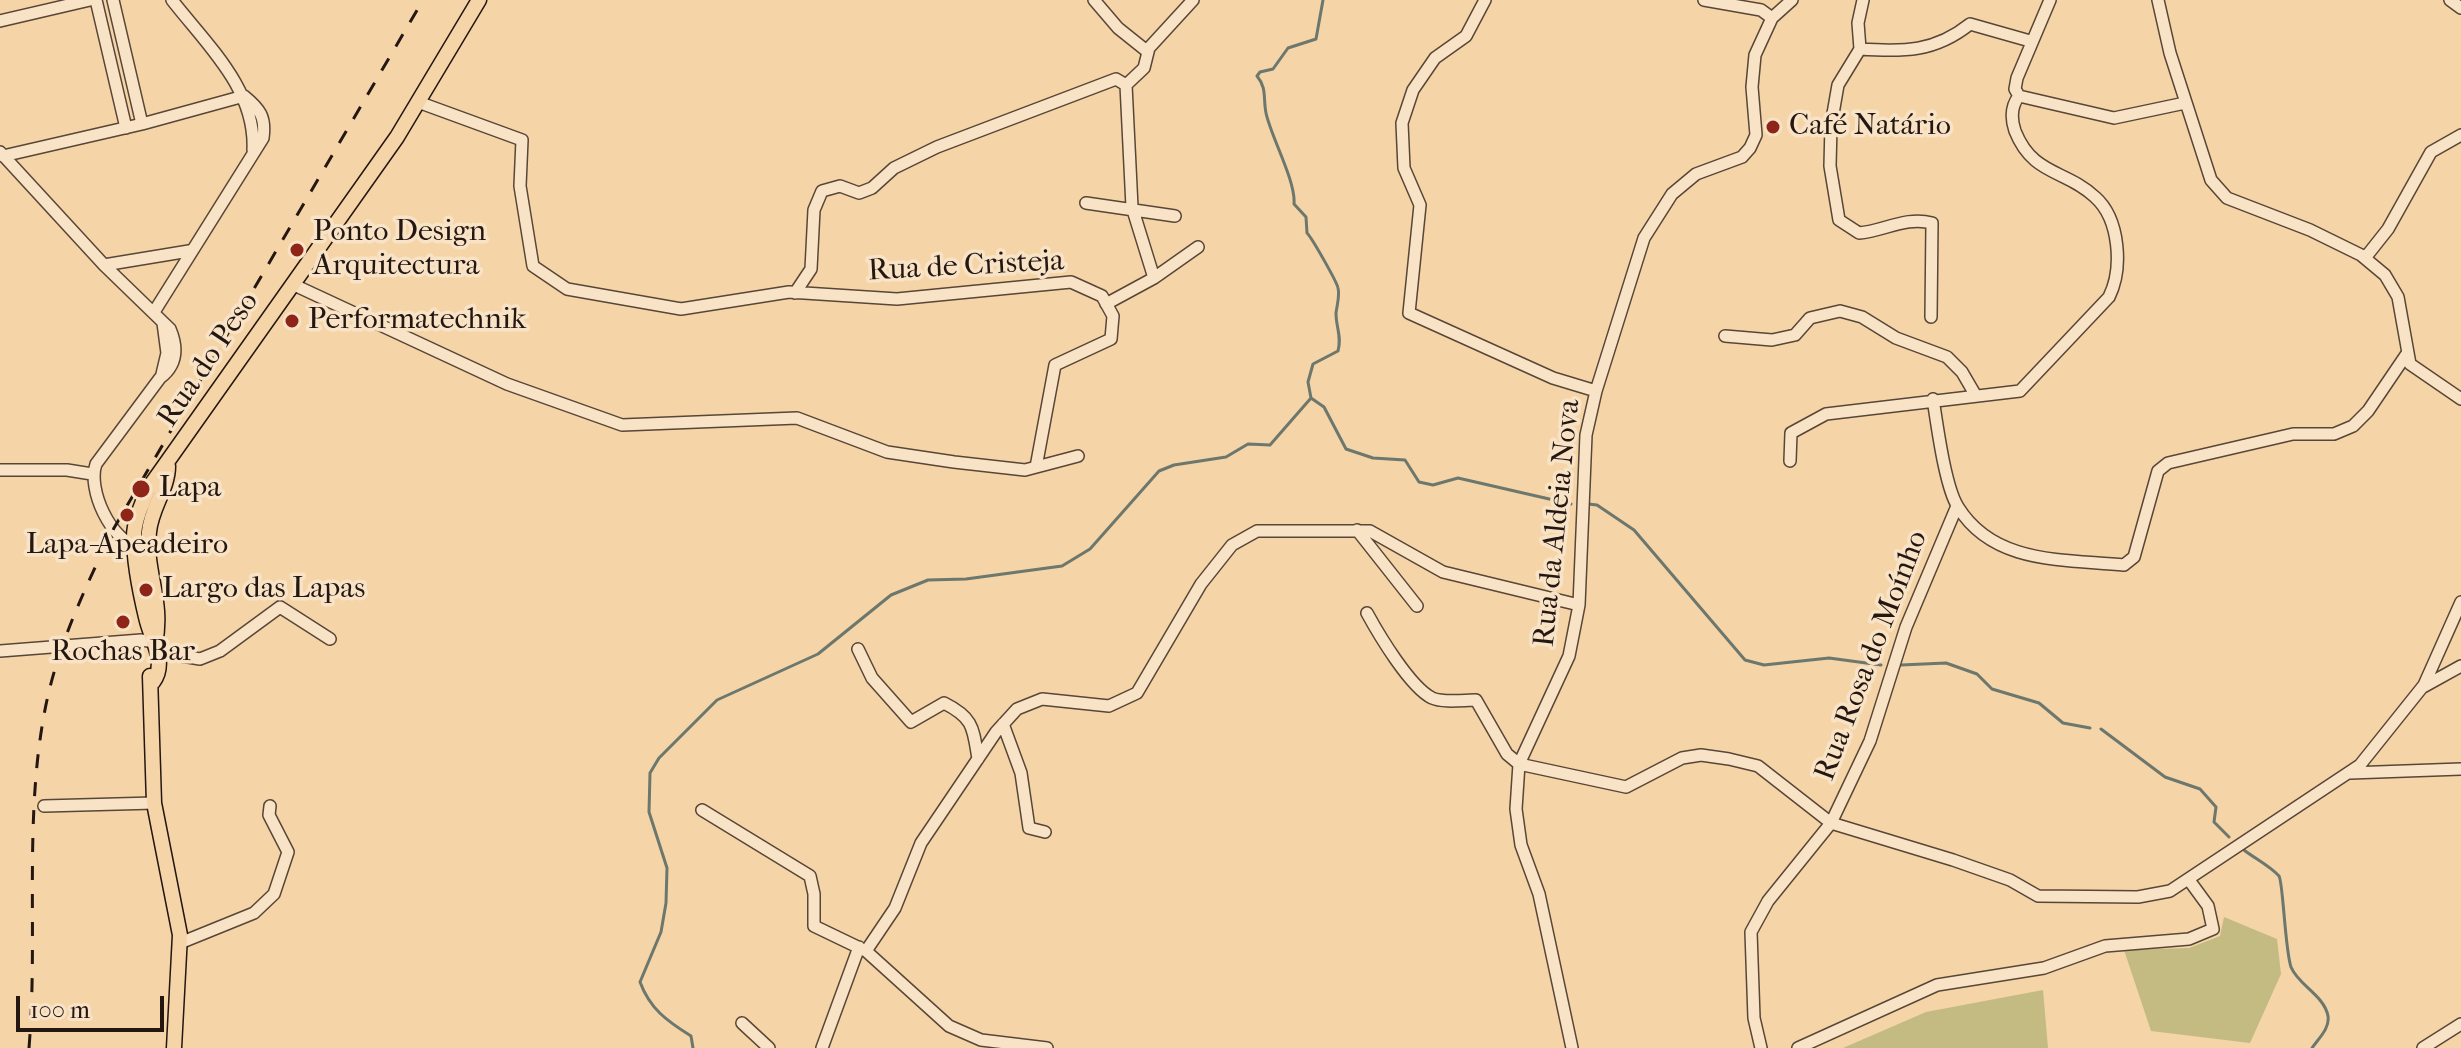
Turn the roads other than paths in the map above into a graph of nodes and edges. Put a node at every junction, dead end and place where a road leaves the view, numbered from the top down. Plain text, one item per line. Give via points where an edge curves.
1 (90, 0) edge
2 (96, 0) edge
3 (113, 0) edge
4 (172, 0) edge
5 (479, 0) edge
6 (1094, 0) edge
7 (1193, 0) edge
8 (1485, 0) edge
9 (1704, 0) edge
10 (1792, 0) edge
11 (1863, 0) edge
12 (2050, 0) edge
13 (2158, 0) edge
14 (2450, 0) edge
15 (2461, 8) edge
16 (1772, 18) junction
17 (0, 21) edge
18 (2030, 41) junction
19 (1860, 49) junction
20 (1148, 52) junction
21 (1126, 85) junction
22 (244, 96) junction
23 (2019, 96) junction
24 (418, 102) junction
25 (2185, 103) junction
26 (142, 124) junction
27 (126, 128) junction
28 (2461, 135) edge
29 (2, 154) edge
30 (1086, 203) dead end
31 (1134, 211) junction
32 (1175, 216) dead end
33 (1198, 247) dead end
34 (189, 251) junction
35 (2365, 258) junction
36 (104, 265) junction
37 (1154, 278) junction
38 (292, 284) junction
39 (795, 293) junction
40 (1106, 304) junction
41 (154, 312) junction
42 (1931, 317) dead end
43 (1725, 336) dead end
44 (2406, 355) junction
45 (1596, 391) junction
46 (1976, 396) junction
47 (1933, 399) junction
48 (2461, 399) edge
49 (1078, 456) dead end
50 (1790, 461) dead end
51 (1036, 467) junction
52 (0, 470) edge
53 (92, 474) junction
54 (1957, 506) junction
55 (1357, 530) junction
56 (142, 547) junction
57 (2461, 602) edge
58 (1579, 605) junction
59 (1417, 606) dead end
60 (1367, 613) dead end
61 (330, 639) dead end
62 (156, 642) junction
63 (858, 649) dead end
64 (0, 651) edge
65 (2461, 666) edge
66 (2422, 687) junction
67 (1003, 724) junction
68 (978, 759) junction
69 (1519, 764) junction
70 (2461, 769) edge
71 (2347, 773) junction
72 (154, 803) junction
73 (44, 806) dead end
74 (270, 806) dead end
75 (702, 810) dead end
76 (1831, 823) junction
77 (1045, 832) dead end
78 (2189, 880) junction
79 (180, 943) junction
80 (862, 949) junction
81 (742, 1023) dead end
82 (2461, 1024) edge
83 (174, 1048) edge
84 (769, 1048) edge
85 (822, 1048) edge
86 (1047, 1048) edge
87 (1572, 1048) edge
88 (1761, 1048) edge
89 (1798, 1048) edge
90 (2423, 1048) edge

1 - 17 street
2 - 27 street
3 - 26 street
4 - 22 street
5 - 24 main road, Rua do Peso
6 - 20 street
7 - 20 street
8 - 45 street via 1466,36 1435,58 1413,90 1402,123 1404,168 1420,205 1409,313 1553,378
9 - 16 street via 1761,10
10 - 16 street, Rua da Aldeia Nova
11 - 19 street
12 - 18 street
13 - 25 street
14 - 15 street
16 - 45 street, Rua da Aldeia Nova via 1755,55 1756,135 1750,148 1742,157 1696,174 1672,194 1644,238
18 - 19 street via 1970,24 1929,48
18 - 23 street via 2017,78
19 - 42 street via 1838,85 1831,125 1830,166 1839,220 1859,233 1901,222 1932,223
20 - 21 street via 1144,68
21 - 31 street
21 - 39 street via 1116,79 937,147 859,193 840,186 822,191 814,210 811,269
22 - 26 street
22 - 34 street via 254,131 253,150
23 - 25 street via 2114,118
23 - 46 street via 2013,105 2013,125 2023,150 2045,170 2096,197 2109,215 2116,239 2116,282 2109,297 2033,381 2020,391
24 - 38 main road, Rua do Peso
24 - 39 street, Rua de Cristeja via 522,140 520,186 533,266 567,289 681,309
25 - 35 street via 2211,180 2227,198
26 - 27 street
27 - 29 street
28 - 35 street via 2431,152 2388,229
29 - 36 street
30 - 31 street
31 - 32 street
31 - 37 street
33 - 37 street
34 - 36 street
34 - 41 street
35 - 44 street via 2385,275 2398,297
36 - 41 street
37 - 40 street
38 - 51 street via 507,384 622,425 797,418 887,452 1025,470
38 - 56 main road, Rua do Peso via 168,466
39 - 40 street, Rua de Cristeja via 897,299 1071,282 1102,296
40 - 51 street via 1113,316 1111,339 1055,365
41 - 53 street via 163,323 167,353 160,378
43 - 46 street via 1772,340 1795,335 1810,318 1840,311 1947,357
44 - 48 street via 2410,364
44 - 54 street via 2353,426 2334,434 2293,434 2168,463 2158,471 2134,557 2124,565 2039,557 1994,546
45 - 58 street, Rua da Aldeia Nova via 1582,478
46 - 47 street
47 - 50 street via 1826,414 1802,424 1791,433
47 - 54 street
49 - 51 street
52 - 53 street
53 - 56 street via 111,523 124,541
54 - 76 street, Rua Rosa do Moínho via 1906,627 1870,741
55 - 58 street via 1370,531 1443,572
55 - 59 street
55 - 67 street via 1257,531 1232,545 1201,584 1137,693 1109,706 1042,699 1017,709
56 - 62 main road, Rua do Peso via 160,619
57 - 66 street
58 - 69 street, Rua da Aldeia Nova via 1569,656
60 - 69 street via 1426,694 1435,700 1476,700 1507,754
61 - 62 street via 280,607 220,651 200,659 170,654
62 - 64 street
62 - 72 main road, Rua do Peso
63 - 68 street via 872,678 911,722 944,703 961,712 972,724
65 - 66 street
66 - 71 street via 2360,765
67 - 68 street
67 - 77 street via 1021,773 1029,828
68 - 80 street via 921,843 895,908
69 - 76 street via 1626,787 1682,758 1729,759 1758,766
69 - 87 street, Rua da Aldeia Nova via 1516,809 1521,845 1539,894
70 - 71 street
71 - 78 street
72 - 73 street
72 - 79 main road, Rua do Peso
74 - 79 street via 269,815 288,852 274,894 254,913
75 - 80 street via 810,876 814,926
76 - 78 street via 2010,880 2038,896 2138,897 2170,891
76 - 88 street, Rua Rosa do Moínho via 1768,901 1751,932 1754,1018
78 - 89 street via 2208,906 2213,929 2189,939 2105,946 2044,968 1937,985
79 - 83 main road, Rua do Peso
80 - 85 street
80 - 86 street via 949,1026 981,1040
81 - 84 street
82 - 90 street

